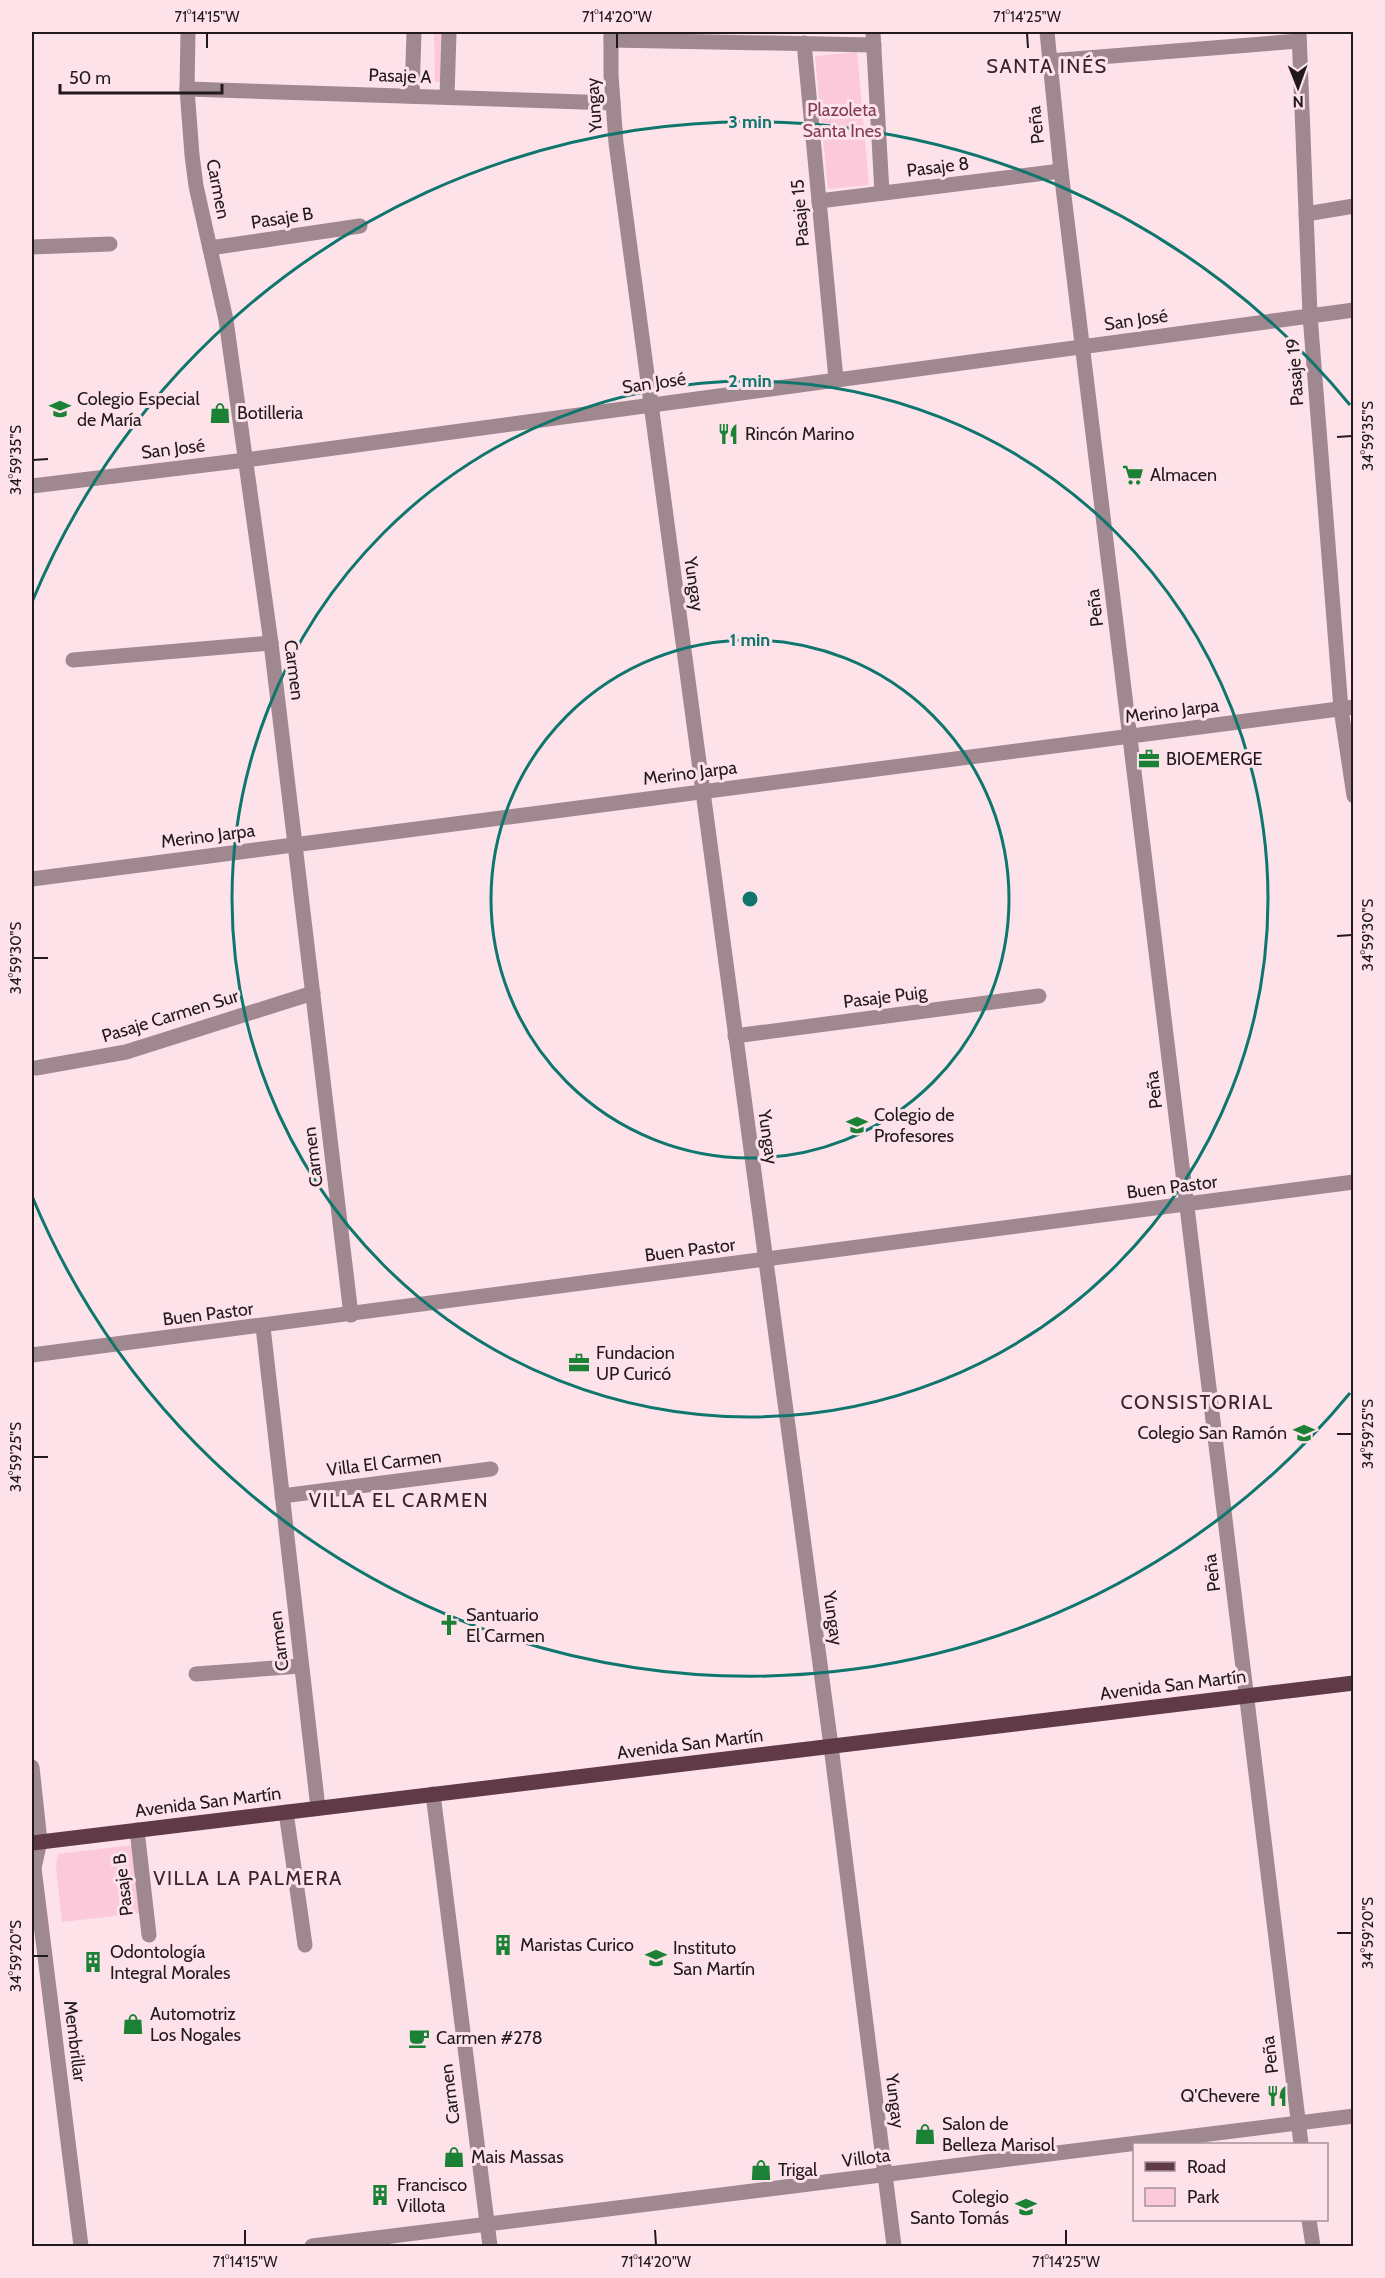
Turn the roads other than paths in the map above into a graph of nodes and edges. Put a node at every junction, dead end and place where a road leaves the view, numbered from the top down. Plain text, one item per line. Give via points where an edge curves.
1 (188, 32) edge
2 (414, 32) edge
3 (449, 32) edge
4 (1047, 32) edge
5 (611, 36) edge
6 (1299, 36) edge
7 (874, 38) edge
8 (804, 43) junction
9 (1049, 61) junction
10 (187, 89) junction
11 (412, 96) junction
12 (447, 97) junction
13 (613, 103) junction
14 (1061, 171) junction
15 (882, 193) junction
16 (819, 201) junction
17 (1353, 206) edge
18 (1306, 214) junction
19 (360, 226) dead end
20 (110, 244) dead end
21 (32, 247) edge
22 (210, 248) junction
23 (1353, 310) edge
24 (1310, 315) junction
25 (1084, 347) junction
26 (836, 379) junction
27 (650, 404) junction
28 (246, 460) junction
29 (32, 486) edge
30 (271, 643) junction
31 (73, 660) dead end
32 (1347, 708) edge
33 (1131, 736) junction
34 (702, 791) junction
35 (1353, 796) edge
36 (296, 845) junction
37 (32, 879) edge
38 (313, 993) junction
39 (1039, 996) dead end
40 (735, 1036) junction
41 (36, 1068) dead end
42 (1353, 1182) edge
43 (1187, 1204) junction
44 (765, 1260) junction
45 (351, 1315) junction
46 (263, 1327) junction
47 (32, 1356) edge
48 (490, 1469) dead end
49 (282, 1496) junction
50 (301, 1666) junction
51 (196, 1674) dead end
52 (1353, 1683) edge
53 (1246, 1696) junction
54 (831, 1746) junction
55 (32, 1767) edge
56 (433, 1794) junction
57 (318, 1808) junction
58 (286, 1812) junction
59 (137, 1830) junction
60 (36, 1842) edge
61 (149, 1935) dead end
62 (305, 1944) dead end
63 (1353, 2116) edge
64 (1298, 2123) junction
65 (1139, 2143) edge
66 (1301, 2143) edge
67 (1133, 2144) edge
68 (885, 2175) junction
69 (1310, 2221) edge
70 (487, 2225) junction
71 (81, 2247) edge
72 (312, 2247) edge
73 (490, 2247) edge
74 (894, 2247) edge
75 (1313, 2247) edge

1 - 10 street, Carmen
2 - 11 street
3 - 12 street
4 - 9 street, Peña
5 - 8 street
5 - 13 street, Yungay
6 - 9 street
6 - 18 street, Pasaje 19
7 - 8 street
7 - 15 street
8 - 16 street, Pasaje 15
9 - 14 street, Peña
10 - 11 street, Pasaje A
10 - 22 street, Carmen via 192,155
11 - 12 street, Pasaje A
12 - 13 street, Pasaje A
13 - 27 street, Yungay
14 - 15 street, Pasaje 8
14 - 25 street, Peña
15 - 16 street, Pasaje 8
16 - 26 street, Pasaje 15
17 - 18 street
18 - 24 street, Pasaje 19
19 - 22 street, Pasaje B
20 - 21 street
22 - 28 street, Carmen via 226,320
23 - 24 street, San José
24 - 25 street, San José
24 - 32 street, Pasaje 19
25 - 26 street, San José
25 - 33 street, Peña
26 - 27 street, San José
27 - 28 street, San José
27 - 34 street, Yungay
28 - 29 street, San José
28 - 30 street, Carmen
30 - 31 street
30 - 36 street, Carmen
32 - 33 street, Merino Jarpa
32 - 35 street, Pasaje 19
33 - 34 street, Merino Jarpa
33 - 43 street, Peña
34 - 36 street, Merino Jarpa
34 - 40 street, Yungay
36 - 37 street, Merino Jarpa
36 - 38 street, Carmen
38 - 41 street, Pasaje Carmen Sur via 126,1052
38 - 45 street, Carmen
39 - 40 street, Pasaje Puig
40 - 44 street, Yungay
42 - 43 street, Buen Pastor
43 - 44 street, Buen Pastor
43 - 53 street, Peña
44 - 45 street, Buen Pastor
44 - 54 street, Yungay
45 - 46 street, Buen Pastor
46 - 47 street, Buen Pastor
46 - 49 street, Carmen
48 - 49 street, Villa El Carmen
49 - 50 street, Carmen
50 - 51 street
50 - 57 street, Carmen
52 - 53 main road, Avenida San Martín
53 - 54 main road, Avenida San Martín
53 - 64 street, Peña
54 - 56 main road, Avenida San Martín
54 - 68 street, Yungay
55 - 60 street, Membrillar
56 - 57 main road, Avenida San Martín
56 - 70 street, Carmen
57 - 58 main road, Avenida San Martín
58 - 59 main road, Avenida San Martín
58 - 62 street
59 - 60 main road, Avenida San Martín
59 - 61 street, Pasaje B
60 - 71 street, Membrillar via 34,1868
63 - 64 street, Villota
64 - 65 street, Villota
64 - 66 street, Peña
67 - 68 street, Villota
68 - 70 street, Villota
68 - 74 street, Yungay
69 - 75 street
70 - 72 street, Villota
70 - 73 street, Carmen

